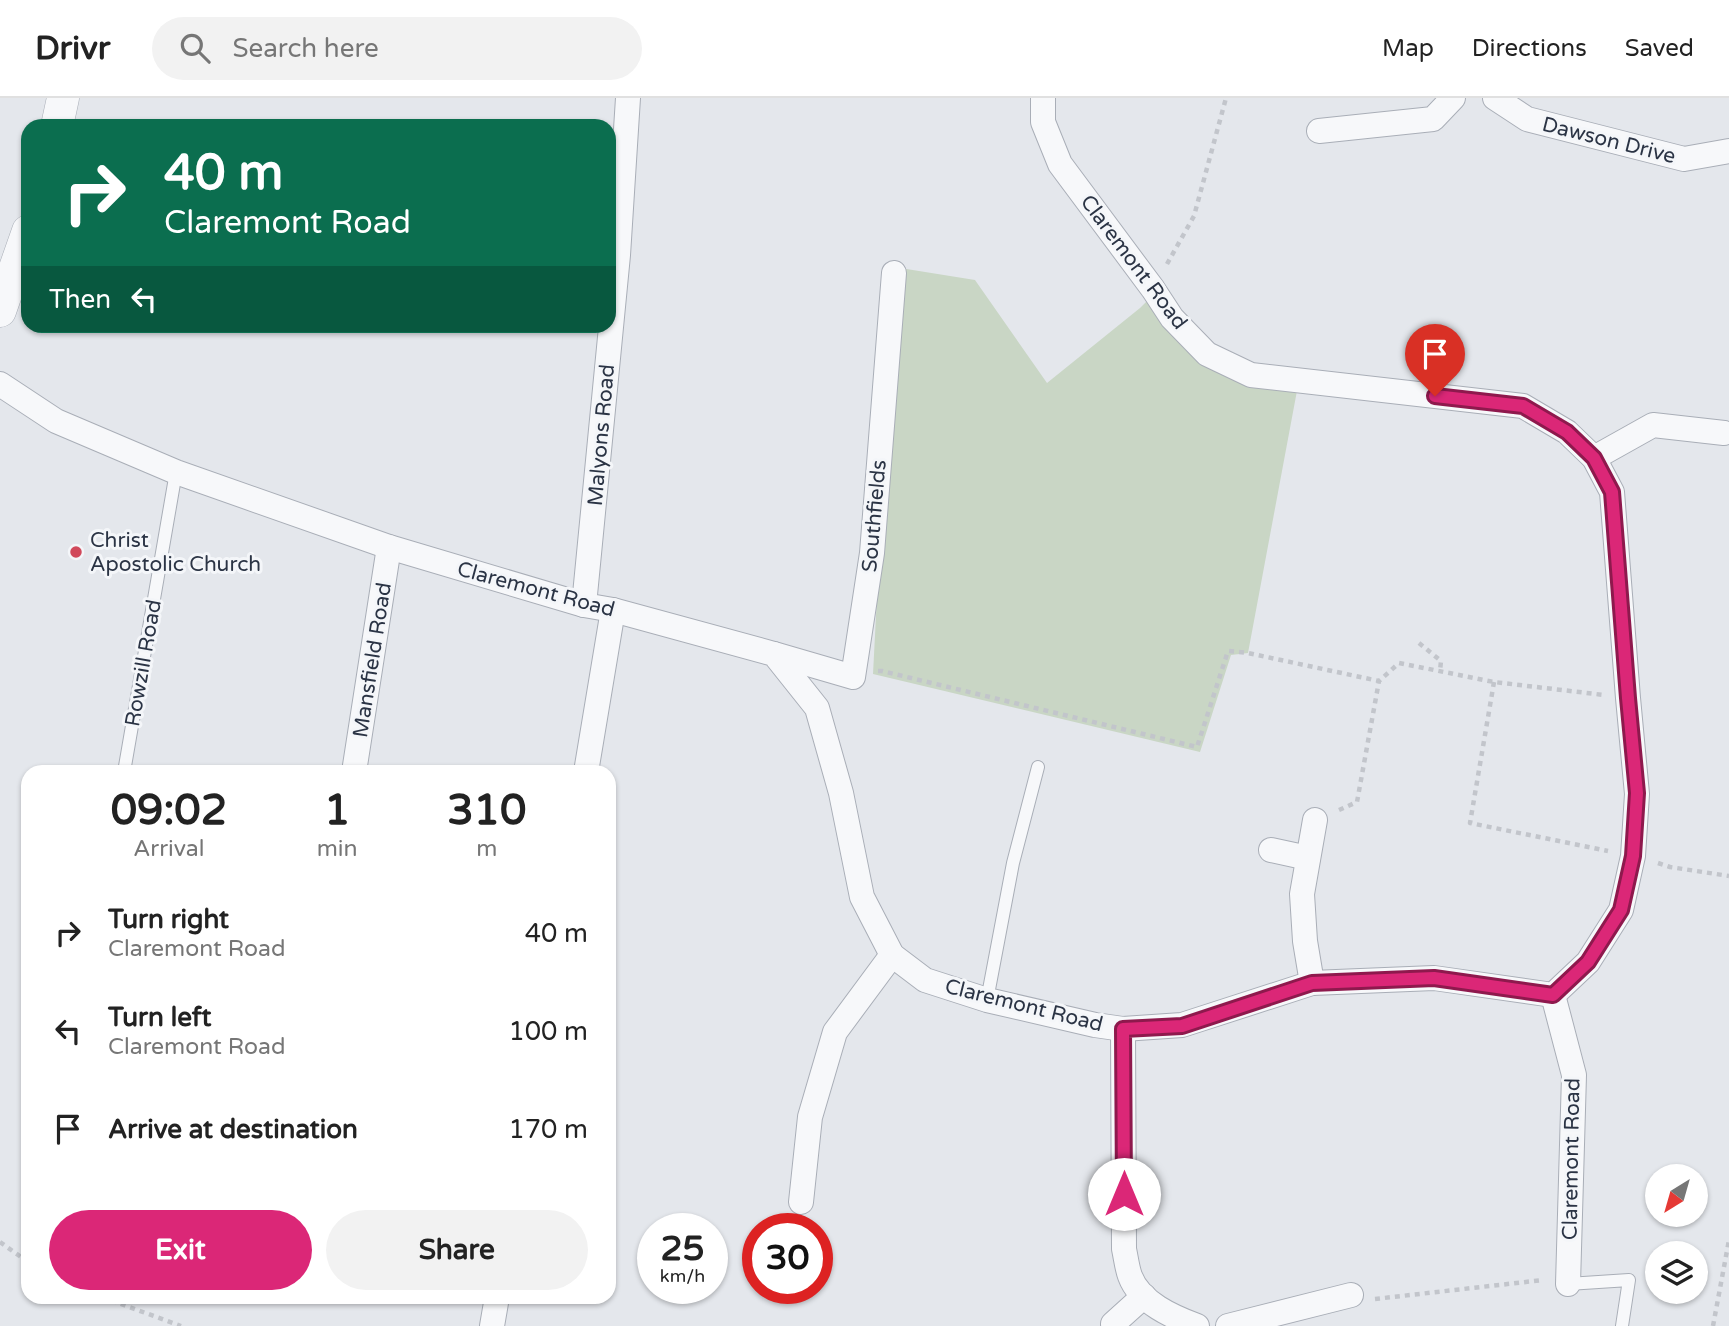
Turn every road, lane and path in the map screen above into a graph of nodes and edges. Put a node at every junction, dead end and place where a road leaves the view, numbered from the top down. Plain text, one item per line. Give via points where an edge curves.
1 (63, 98) edge
2 (628, 98) edge
3 (1042, 98) edge
4 (1226, 98) edge
5 (1453, 98) edge
6 (1495, 98) edge
7 (58, 119) edge
8 (1319, 131) dead end
9 (1729, 151) edge
10 (21, 251) edge
11 (894, 273) dead end
12 (616, 276) edge
13 (1153, 289) junction
14 (0, 312) edge
15 (610, 333) edge
16 (0, 384) edge
17 (1724, 433) dead end
18 (1594, 458) junction
19 (176, 472) junction
20 (389, 547) junction
21 (584, 605) junction
22 (613, 611) junction
23 (1419, 643) dead end
24 (774, 654) junction
25 (1440, 671) junction
26 (853, 677) junction
27 (1379, 681) junction
28 (1493, 682) junction
29 (1628, 698) junction
30 (125, 765) edge
31 (355, 765) edge
32 (587, 765) edge
33 (1038, 767) dead end
34 (1315, 820) joint
35 (1271, 850) dead end
36 (1633, 856) junction
37 (1308, 858) junction
38 (1729, 876) edge
39 (892, 955) junction
40 (1312, 983) junction
41 (1553, 995) junction
42 (987, 1000) junction
43 (1123, 1029) junction
44 (801, 1202) dead end
45 (1729, 1240) edge
46 (0, 1242) edge
47 (21, 1257) edge
48 (1569, 1281) junction
49 (1351, 1295) joint
50 (1144, 1296) junction
51 (121, 1304) edge
52 (496, 1304) edge
53 (1316, 1315) edge
54 (1113, 1324) edge
55 (181, 1326) edge
56 (492, 1326) edge
57 (1197, 1326) edge
58 (1228, 1326) edge
59 (1622, 1326) edge
60 (1713, 1326) edge

1 - 7 street
2 - 12 street, Malyons Road
3 - 13 street, Claremont Road via 1043,122 1060,164
4 - 13 path via 1195,216
5 - 8 street via 1433,119
6 - 9 street, Dawson Drive via 1527,119 1684,159
10 - 14 street
11 - 26 street, Southfields via 872,553
13 - 18 street, Claremont Road via 1172,318 1207,354 1251,375 1523,406 1567,432
15 - 21 street, Malyons Road
16 - 19 street, Claremont Road via 56,421
17 - 18 street via 1653,425
18 - 29 street, Claremont Road via 1612,492
19 - 20 street, Claremont Road
19 - 30 lane, Rowzill Road
20 - 21 street, Claremont Road
20 - 31 street, Mansfield Road
21 - 22 street, Claremont Road
22 - 24 street, Claremont Road
22 - 32 street
23 - 25 path via 1441,662
24 - 26 street
24 - 39 street, Claremont Road via 817,708 841,793 862,897
25 - 27 path via 1399,663
25 - 28 path
26 - 27 path via 882,671 1197,747 1228,651
27 - 34 path via 1357,802
28 - 29 path
28 - 36 path via 1470,823
29 - 36 street, Claremont Road via 1637,793
33 - 42 lane via 1013,863
34 - 37 street
35 - 37 street
36 - 38 path
36 - 41 street, Claremont Road via 1621,910 1588,962
37 - 40 street via 1302,894
39 - 42 street, Claremont Road via 925,980
39 - 44 street via 835,1032 810,1117
40 - 41 street, Claremont Road via 1434,978
40 - 43 street, Claremont Road via 1182,1026
41 - 48 street, Claremont Road via 1574,1075
42 - 43 street, Claremont Road
43 - 50 street, Claremont Road via 1124,1249 1131,1279
45 - 60 path
46 - 47 path
48 - 49 path via 1364,1300
48 - 59 lane via 1629,1280
49 - 53 street
50 - 54 street
50 - 57 street, Claremont Road via 1167,1314
51 - 55 path
52 - 56 street
53 - 58 street

